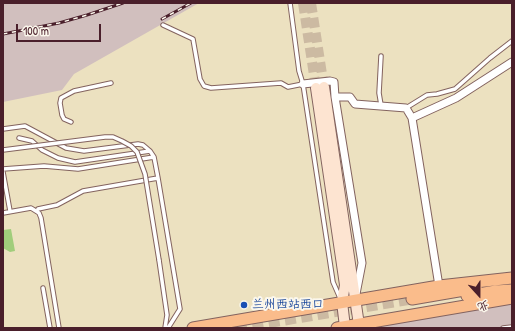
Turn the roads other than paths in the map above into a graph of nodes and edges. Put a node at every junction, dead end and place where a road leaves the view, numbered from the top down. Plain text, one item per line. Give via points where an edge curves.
1 (290, 3) edge
2 (163, 25) dead end
3 (512, 41) edge
4 (381, 56) dead end
5 (512, 62) edge
6 (111, 83) dead end
7 (303, 84) junction
8 (335, 97) junction
9 (381, 107) junction
10 (406, 108) junction
11 (412, 118) junction
12 (72, 122) dead end
13 (3, 129) edge
14 (19, 138) dead end
15 (3, 150) edge
16 (150, 151) junction
17 (154, 157) junction
18 (3, 169) edge
19 (3, 172) edge
20 (158, 178) junction
21 (38, 209) dead end
22 (10, 212) junction
23 (3, 213) edge
24 (512, 278) edge
25 (512, 282) edge
26 (439, 286) junction
27 (43, 288) dead end
28 (512, 290) edge
29 (512, 298) edge
30 (355, 300) junction
31 (342, 302) junction
32 (383, 324) edge
33 (359, 325) junction
34 (341, 327) edge
35 (512, 327) edge
36 (50, 328) edge
37 (59, 328) edge
38 (166, 328) edge
39 (193, 328) edge
40 (503, 328) edge

1 - 7 lane
2 - 7 lane via 193,39 200,79 204,86 211,88 281,83 288,87
3 - 10 lane via 454,89 427,95
4 - 9 lane
5 - 11 street via 456,98
6 - 12 lane via 74,91 61,98 62,116
7 - 8 street via 334,82
7 - 31 lane via 333,282
8 - 9 street via 350,97 355,104
8 - 30 street via 362,263
9 - 10 street
10 - 11 street
11 - 26 street
13 - 16 lane via 25,126 66,148 84,151 138,144
14 - 16 lane via 32,141 42,150 58,158 75,162
15 - 38 lane, bridge via 113,137 137,152 145,174 167,315
16 - 17 lane
17 - 18 lane via 78,169 44,166
17 - 20 lane
19 - 22 lane
20 - 21 lane via 83,191 57,205
20 - 38 lane via 180,309
22 - 23 lane
22 - 37 lane via 31,208 39,213
24 - 26 main road
25 - 28 main road via 413,302
26 - 30 main road
27 - 36 lane
29 - 32 main road
30 - 31 main road
30 - 31 main road via 320,88 345,285
30 - 33 main road
31 - 34 main road
31 - 39 main road
32 - 33 main road
33 - 34 main road
35 - 40 lane

